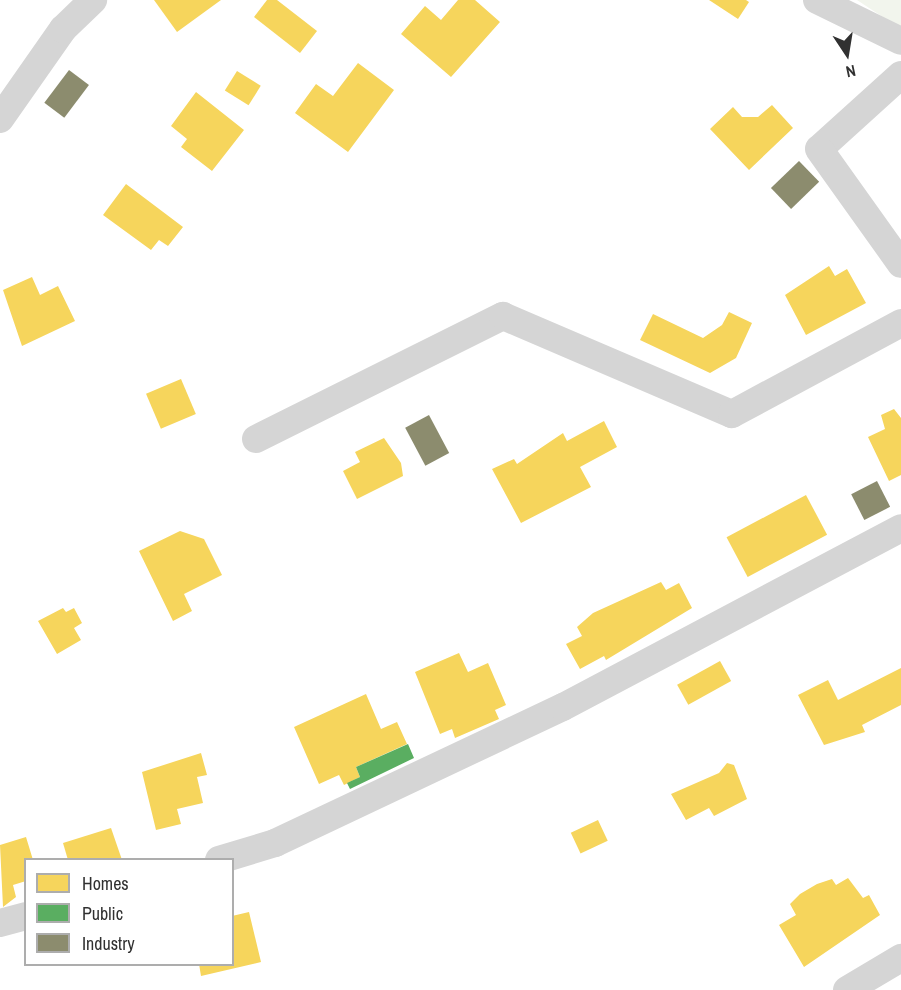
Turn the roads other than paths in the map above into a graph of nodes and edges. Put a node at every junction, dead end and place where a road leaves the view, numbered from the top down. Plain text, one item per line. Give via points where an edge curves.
1 (93, 0) edge
2 (817, 0) edge
3 (901, 41) edge
4 (901, 75) edge
5 (0, 119) edge
6 (901, 264) edge
7 (901, 323) edge
8 (256, 439) dead end
9 (901, 528) edge
10 (226, 858) edge
11 (24, 917) edge
12 (0, 923) edge
13 (901, 958) edge
14 (848, 990) edge

1 - 5 street via 63,29
2 - 3 street
4 - 6 street via 819,149
7 - 8 street via 732,414 503,316
9 - 10 street via 563,708 275,843
11 - 12 street
13 - 14 street

